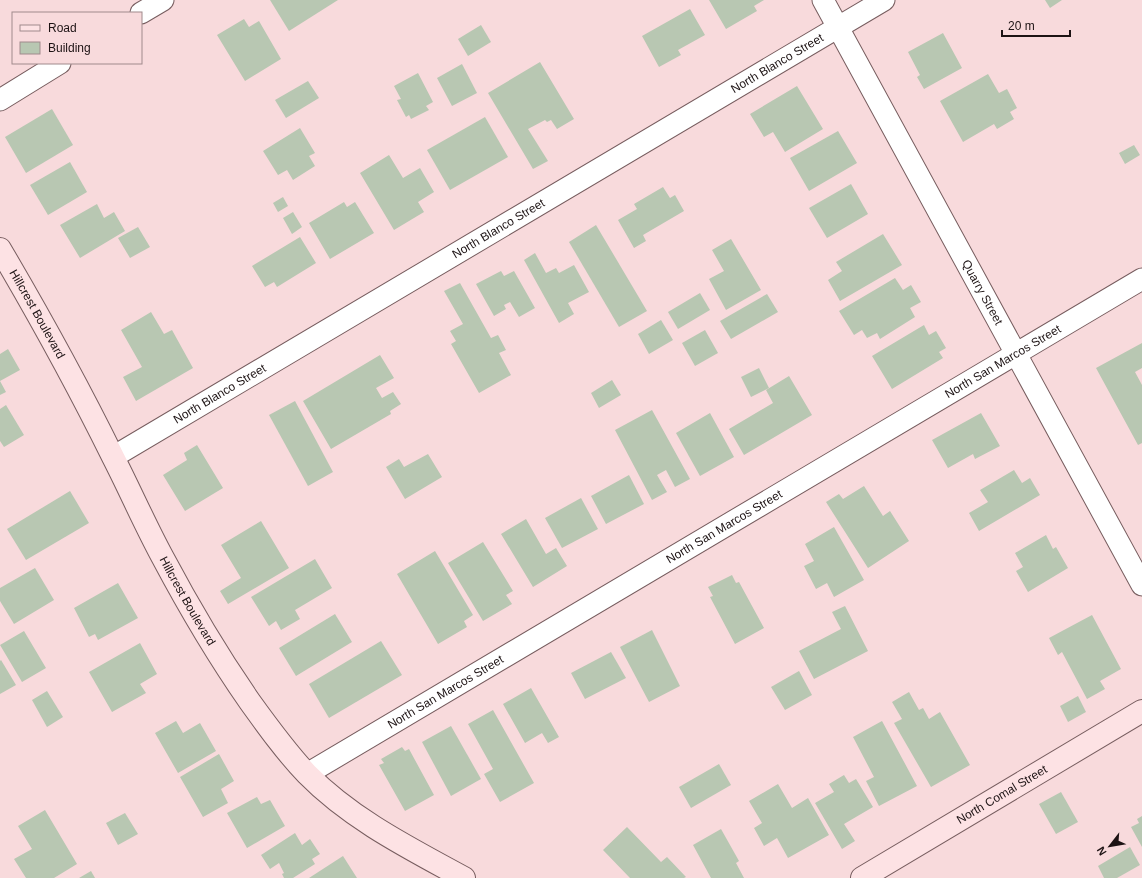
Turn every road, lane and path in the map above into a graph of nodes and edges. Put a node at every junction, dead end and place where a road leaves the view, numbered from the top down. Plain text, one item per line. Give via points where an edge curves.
1 (163, 0) edge
2 (823, 0) edge
3 (884, 0) edge
4 (142, 13) edge
5 (838, 27) junction
6 (58, 64) edge
7 (0, 100) edge
8 (0, 248) edge
9 (1142, 279) edge
10 (1016, 353) junction
11 (113, 457) junction
12 (1142, 585) edge
13 (1142, 711) edge
14 (307, 774) junction
15 (464, 878) edge
16 (862, 878) edge

1 - 4 street
2 - 5 street, Quarry Street
3 - 5 street, North Blanco Street
5 - 10 street, Quarry Street
5 - 11 street, North Blanco Street
6 - 7 street
8 - 11 street, Hillcrest Boulevard via 80,391
9 - 10 street, North San Marcos Street
10 - 12 street, Quarry Street
10 - 14 street, North San Marcos Street
11 - 14 street, Hillcrest Boulevard via 162,556 202,628 275,737
13 - 16 street, North Comal Street
14 - 15 street, Hillcrest Boulevard via 339,803 388,836

